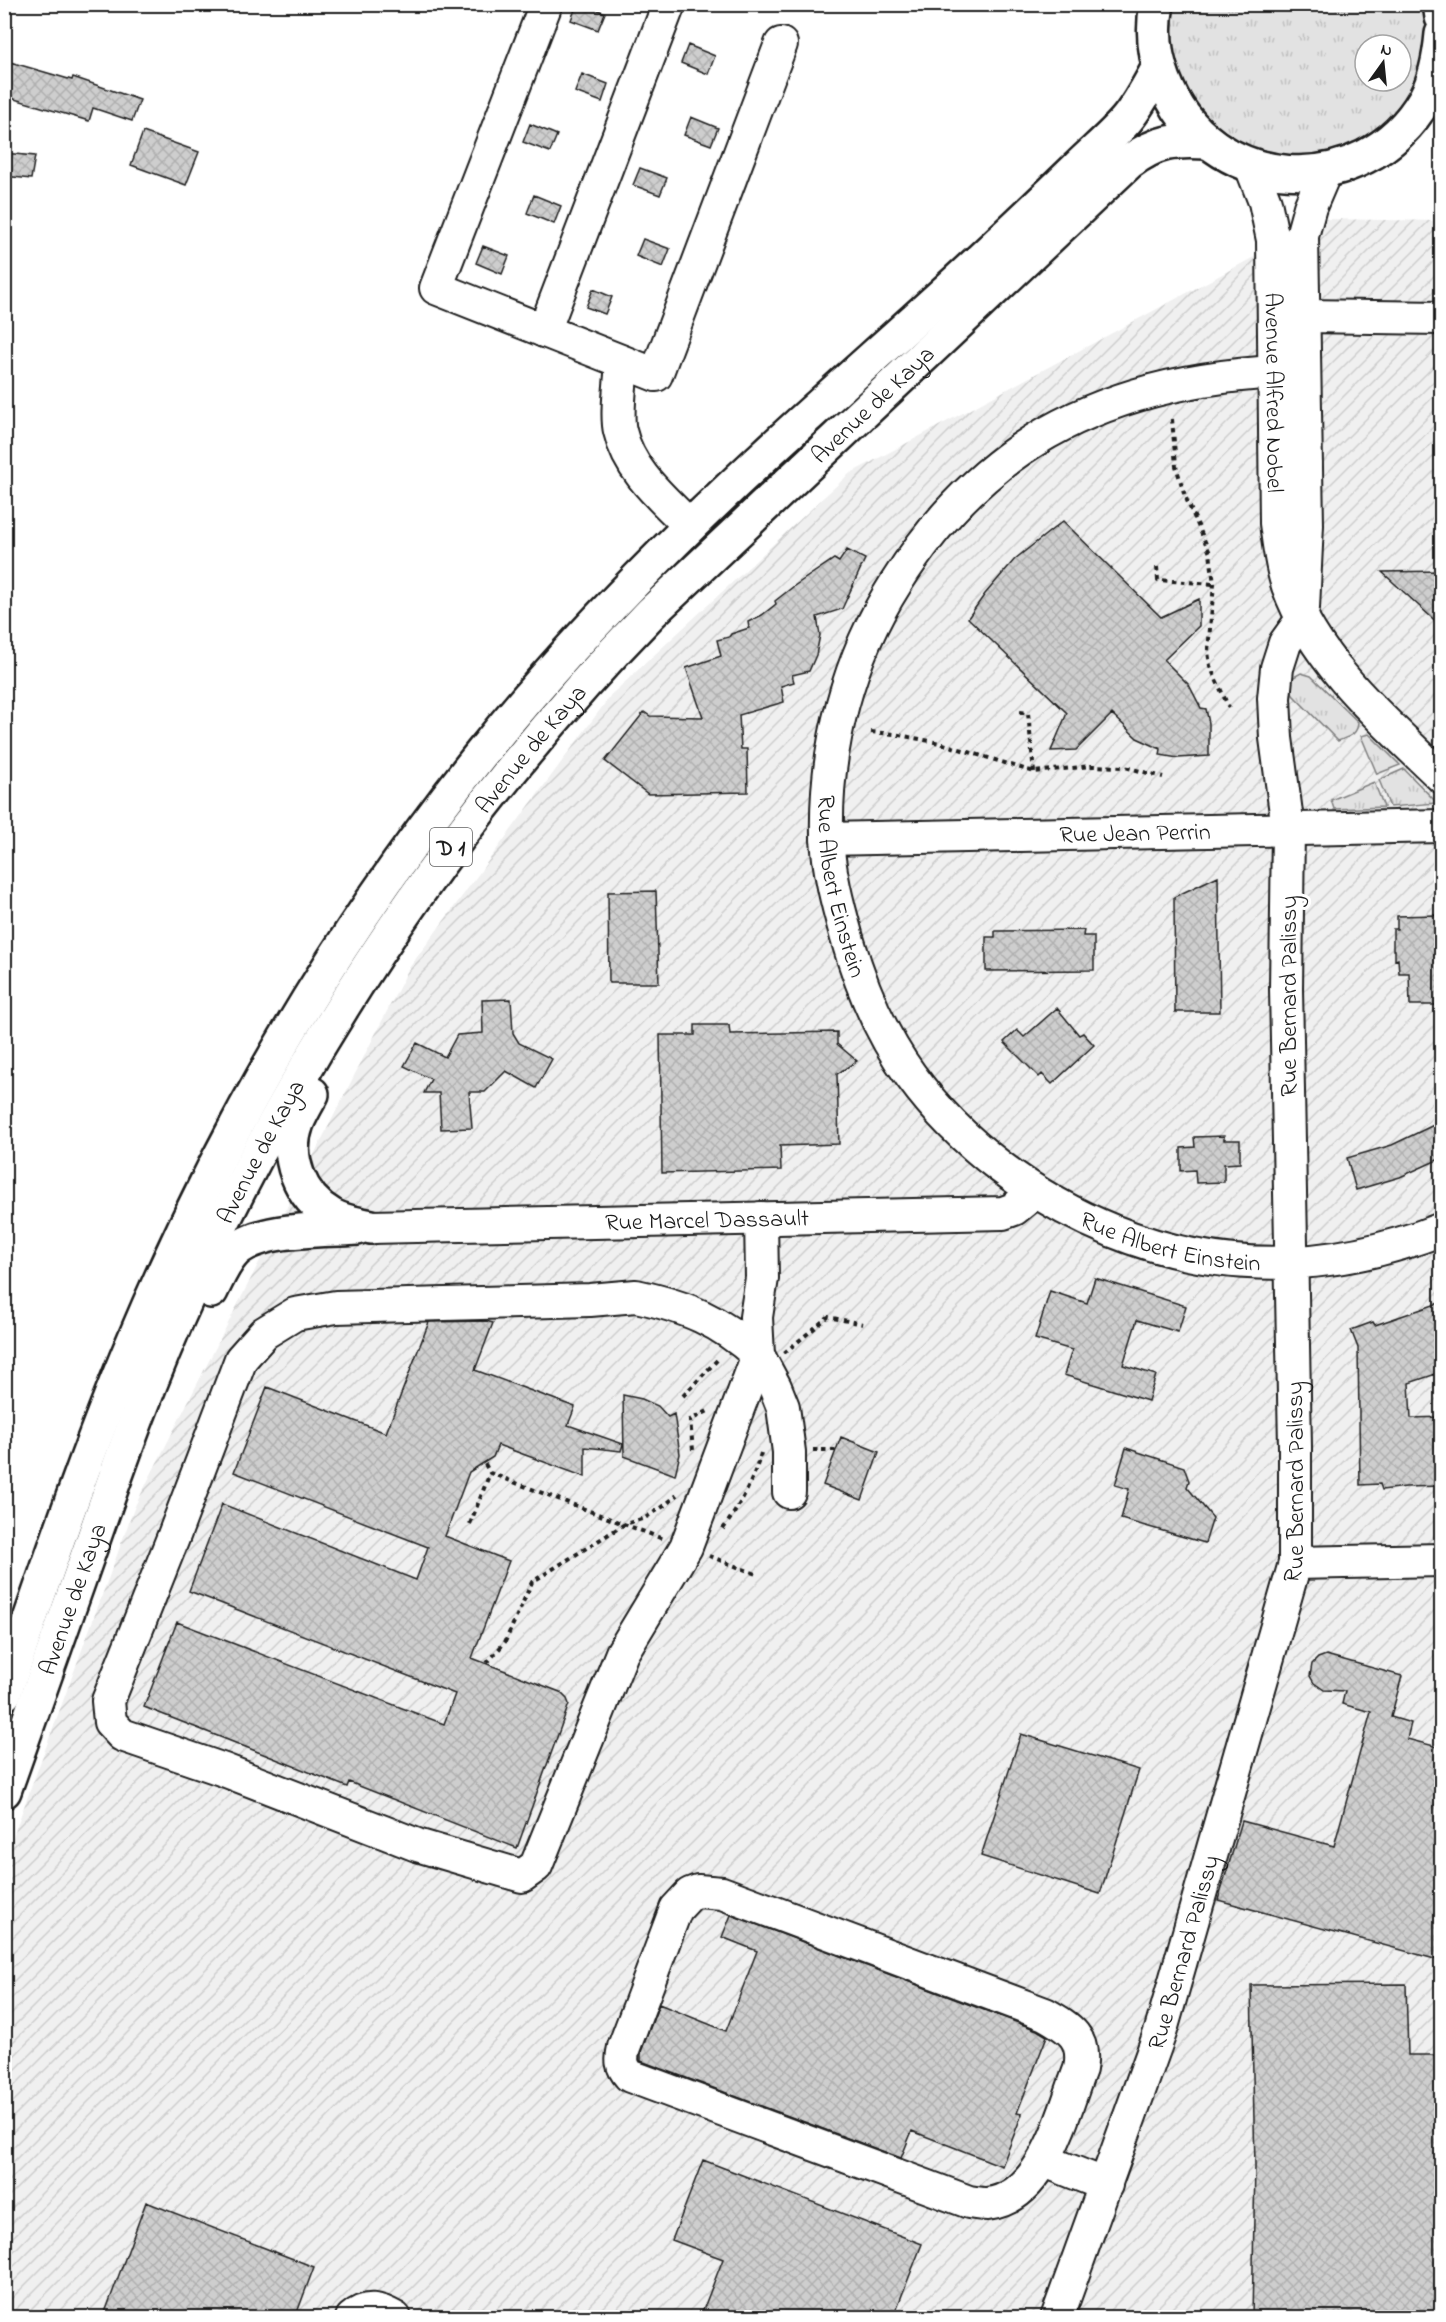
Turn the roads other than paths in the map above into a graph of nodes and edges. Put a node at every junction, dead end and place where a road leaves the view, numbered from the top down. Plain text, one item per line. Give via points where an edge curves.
1 (546, 4) edge
2 (669, 4) edge
3 (1157, 4) edge
4 (1440, 4) edge
5 (1442, 17) edge
6 (1442, 34) edge
7 (781, 44) dead end
8 (1159, 67) junction
9 (1434, 96) edge
10 (1208, 142) junction
11 (1251, 166) junction
12 (1325, 172) junction
13 (1304, 316) junction
14 (1442, 318) edge
15 (544, 331) junction
16 (622, 362) junction
17 (1290, 372) junction
18 (690, 526) junction
19 (1303, 618) junction
20 (600, 665) junction
21 (1442, 777) edge
22 (1442, 826) edge
23 (1288, 828) junction
24 (827, 838) junction
25 (1035, 1192) junction
26 (762, 1218) junction
27 (371, 1227) junction
28 (1442, 1229) edge
29 (1292, 1263) junction
30 (774, 1352) junction
31 (789, 1492) dead end
32 (103, 1511) junction
33 (1442, 1560) edge
34 (1295, 1563) junction
35 (4, 1694) edge
36 (4, 1791) edge
37 (1045, 2161) junction
38 (1106, 2185) junction
39 (352, 2318) edge
40 (395, 2318) edge
41 (1057, 2318) edge

1 - 15 street via 436,288
2 - 15 street
3 - 8 main road via 1154,38
4 - 5 main road
6 - 9 main road
7 - 16 street via 656,375
8 - 10 main road via 1186,121
8 - 18 main road, Avenue de Kaya / D 1 via 1123,123
9 - 12 main road via 1384,146 1356,162
10 - 11 main road
10 - 20 main road, Avenue de Kaya / D 1 via 1178,140 1160,144 1129,162
11 - 12 main road via 1287,174
11 - 17 street, Avenue Alfred Nobel via 1265,202 1273,240
12 - 13 street, Avenue Alfred Nobel via 1304,228
13 - 14 street
13 - 17 street, Avenue Alfred Nobel
15 - 16 street
16 - 18 street via 619,429 628,453 645,483
17 - 19 street, Avenue Alfred Nobel via 1276,523 1280,556
17 - 24 street, Rue Albert Einstein via 1181,382 1124,398 1072,420 1023,448 977,483 909,561 880,607 858,657 834,743
18 - 35 main road, Avenue de Kaya / D 1 via 576,644 481,755 378,894 288,1035 205,1187 135,1336 83,1469
19 - 21 street, Avenue Alfred Nobel via 1333,666
19 - 23 street, Rue Bernard Palissy via 1285,643 1274,698
20 - 27 main road via 400,946 368,995 297,1124 294,1164 306,1194 333,1217
20 - 32 main road, Avenue de Kaya / D 1 via 454,844 326,1032 239,1190 189,1293
22 - 23 street, Rue Jean Perrin
23 - 24 street, Rue Jean Perrin
23 - 29 street, Rue Bernard Palissy via 1286,989
24 - 25 street, Rue Albert Einstein via 839,909 854,963 885,1035 911,1076 943,1115 986,1156
25 - 26 street, Rue Marcel Dassault via 1003,1213
25 - 29 street, Rue Albert Einstein via 1130,1238 1184,1254 1238,1263
26 - 27 street, Rue Marcel Dassault
26 - 30 street via 762,1278 756,1317
27 - 32 main road via 278,1233 254,1238 236,1250 223,1267
28 - 29 street, Rue Albert Einstein via 1372,1252
29 - 34 street, Rue Bernard Palissy
30 - 30 street via 686,1547 622,1653 536,1866 522,1876 417,1845 224,1770 122,1736 110,1722 108,1701 241,1359 264,1333 295,1314 336,1307 636,1296 676,1305
30 - 31 street via 776,1387 789,1452
32 - 36 main road, Avenue de Kaya / D 1
33 - 34 street
34 - 38 street, Rue Bernard Palissy via 1161,2030
37 - 37 street via 1080,2069 1079,2042 1069,2029 1045,2014 722,1893 698,1891 682,1900 624,2047 623,2069 630,2076 969,2202 987,2204 1004,2199
37 - 38 street
38 - 41 street, Rue Bernard Palissy
39 - 40 street via 373,2308

